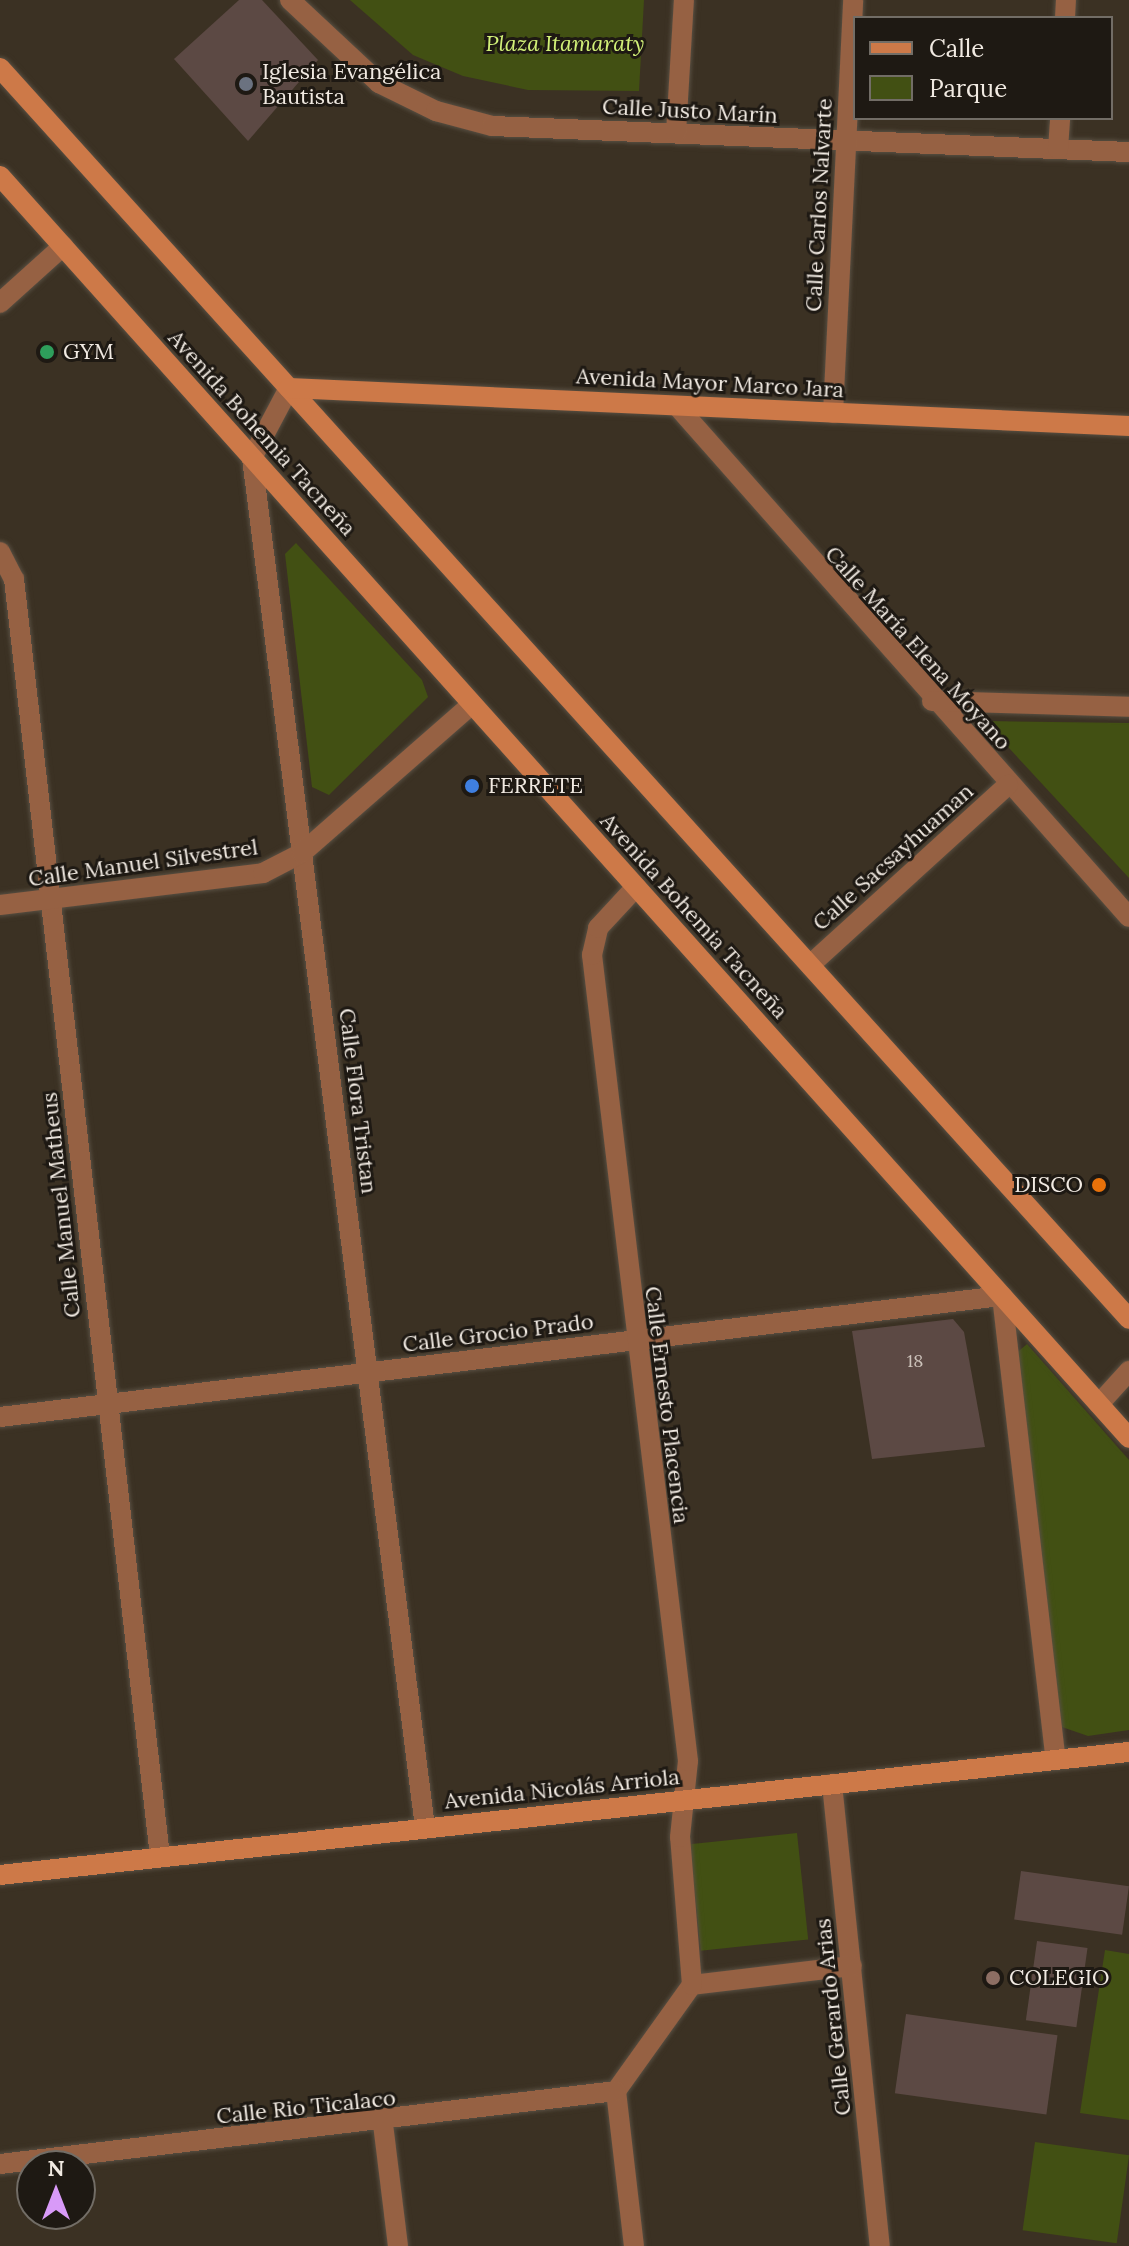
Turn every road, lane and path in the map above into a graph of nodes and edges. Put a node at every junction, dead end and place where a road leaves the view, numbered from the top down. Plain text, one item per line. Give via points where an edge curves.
1 (290, 0) edge
2 (684, 0) edge
3 (853, 0) edge
4 (0, 68) edge
5 (1060, 120) edge
6 (676, 133) junction
7 (846, 142) junction
8 (1058, 149) junction
9 (1129, 152) edge
10 (0, 176) edge
11 (63, 246) junction
12 (0, 303) edge
13 (289, 388) junction
14 (677, 406) junction
15 (833, 413) junction
16 (1129, 426) edge
17 (252, 458) junction
18 (0, 552) edge
19 (10, 632) edge
20 (932, 701) junction
21 (472, 704) junction
22 (1129, 707) edge
23 (1008, 785) junction
24 (302, 853) junction
25 (636, 887) junction
26 (52, 902) junction
27 (0, 905) edge
28 (1129, 917) edge
29 (810, 965) junction
30 (1002, 1296) junction
31 (1129, 1319) edge
32 (634, 1341) junction
33 (1129, 1371) edge
34 (368, 1373) junction
35 (107, 1404) junction
36 (1099, 1404) junction
37 (0, 1417) edge
38 (1129, 1438) edge
39 (1129, 1752) edge
40 (1056, 1760) junction
41 (832, 1784) junction
42 (684, 1800) junction
43 (425, 1828) junction
44 (160, 1857) junction
45 (0, 1875) edge
46 (852, 1966) junction
47 (692, 1985) junction
48 (616, 2091) junction
49 (383, 2124) junction
50 (0, 2164) edge
51 (398, 2246) edge
52 (634, 2246) edge
53 (880, 2246) edge

1 - 6 street, Calle Justo Marín via 379,83 436,111 492,126
2 - 6 street
3 - 7 street, Calle Carlos Nalvarte
4 - 13 main road
5 - 8 street
6 - 7 street, Calle Justo Marín
7 - 8 street, Calle Justo Marín
7 - 15 street, Calle Carlos Nalvarte
8 - 9 street, Calle Justo Marín
10 - 11 main road, Avenida Bohemia Tacneña
11 - 12 street
11 - 17 main road, Avenida Bohemia Tacneña
13 - 14 main road, Avenida Mayor Marco Jara
13 - 17 street
13 - 29 main road
14 - 15 main road, Avenida Mayor Marco Jara
14 - 20 street, Calle María Elena Moyano
15 - 16 main road, Avenida Mayor Marco Jara
17 - 21 main road, Avenida Bohemia Tacneña
17 - 24 street, Calle Flora Tristan
18 - 19 street, Calle Manuel Matheus via 14,579
19 - 26 street, Calle Manuel Matheus
20 - 22 street
20 - 23 street, Calle María Elena Moyano
21 - 24 street, Calle Manuel Silvestrel
21 - 25 main road, Avenida Bohemia Tacneña
23 - 28 street, Calle María Elena Moyano
23 - 29 street, Calle Sacsayhuaman
24 - 26 street, Calle Manuel Silvestrel via 263,873
24 - 34 street, Calle Flora Tristan
25 - 30 main road, Avenida Bohemia Tacneña
25 - 32 street, Calle Ernesto Placencia via 598,928 592,955
26 - 27 street, Calle Manuel Silvestrel
26 - 35 street, Calle Manuel Matheus
29 - 31 main road
30 - 32 street, Calle Grocio Prado
30 - 36 main road, Avenida Bohemia Tacneña
30 - 40 street
32 - 34 street, Calle Grocio Prado
32 - 42 street, Calle Ernesto Placencia via 688,1761
33 - 36 street
34 - 35 street, Calle Grocio Prado
34 - 43 street, Calle Flora Tristan
35 - 37 street, Calle Grocio Prado
35 - 44 street, Calle Manuel Matheus
36 - 38 main road, Avenida Bohemia Tacneña
39 - 40 main road, Avenida Nicolás Arriola
40 - 41 main road, Avenida Nicolás Arriola
41 - 42 main road, Avenida Nicolás Arriola
41 - 46 street, Calle Gerardo Arias
42 - 43 main road, Avenida Nicolás Arriola
42 - 47 street, Calle Ernesto Placencia via 680,1837
43 - 44 main road, Avenida Nicolás Arriola
44 - 45 main road, Avenida Nicolás Arriola
46 - 47 street
46 - 53 street, Calle Gerardo Arias
47 - 48 street
48 - 49 street, Calle Rio Ticalaco
48 - 52 street
49 - 50 street, Calle Rio Ticalaco
49 - 51 street

